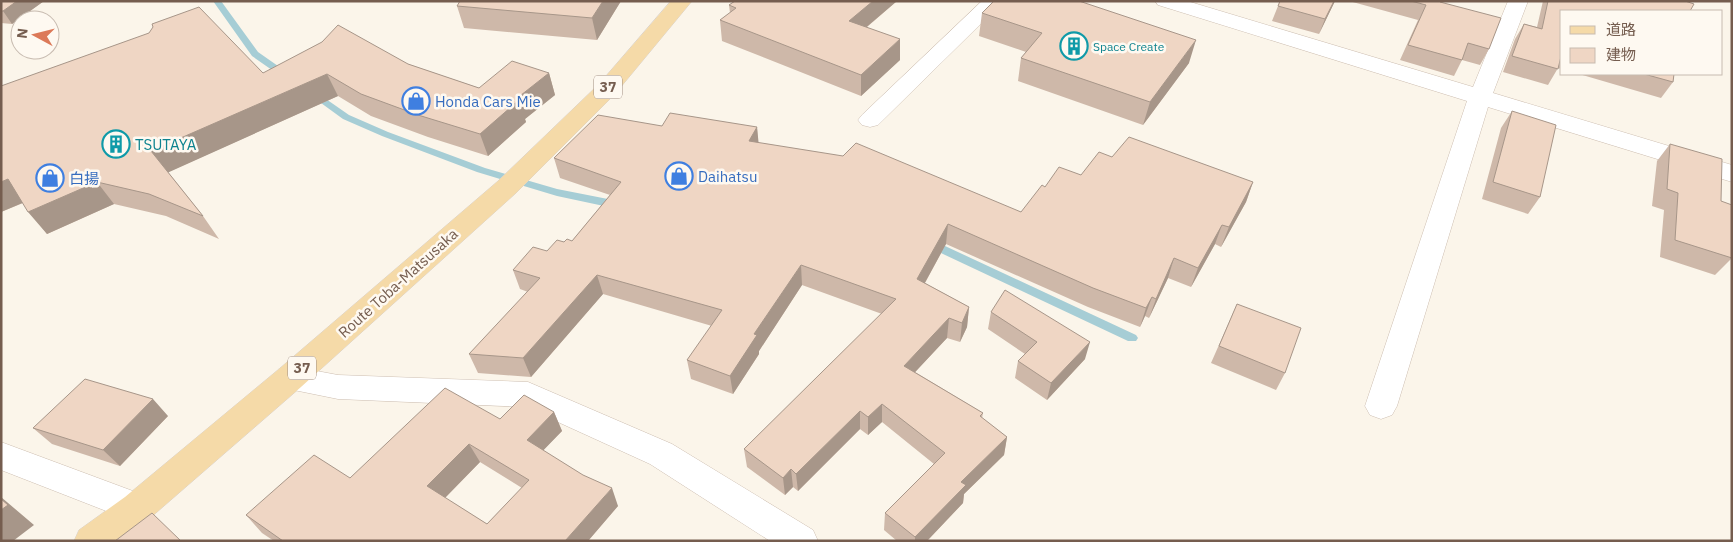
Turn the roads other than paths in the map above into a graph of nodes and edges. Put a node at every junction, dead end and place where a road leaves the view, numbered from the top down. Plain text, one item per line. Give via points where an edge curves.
1 (682, 1) edge
2 (994, 1) edge
3 (1165, 1) edge
4 (1518, 1) edge
5 (1480, 97) junction
6 (870, 120) dead end
7 (1732, 174) edge
8 (290, 378) junction
9 (1382, 406) dead end
10 (1, 456) edge
11 (137, 508) junction
12 (91, 541) edge
13 (802, 541) edge

1 - 8 main road, Route Toba-Matsusaka / 37 via 607,89 517,177
2 - 6 street
3 - 5 street
4 - 5 street
5 - 7 street
5 - 9 street
8 - 11 main road, Route Toba-Matsusaka / 37
8 - 13 street via 338,387 528,394 660,454
10 - 11 street
11 - 12 main road, Route Toba-Matsusaka / 37

